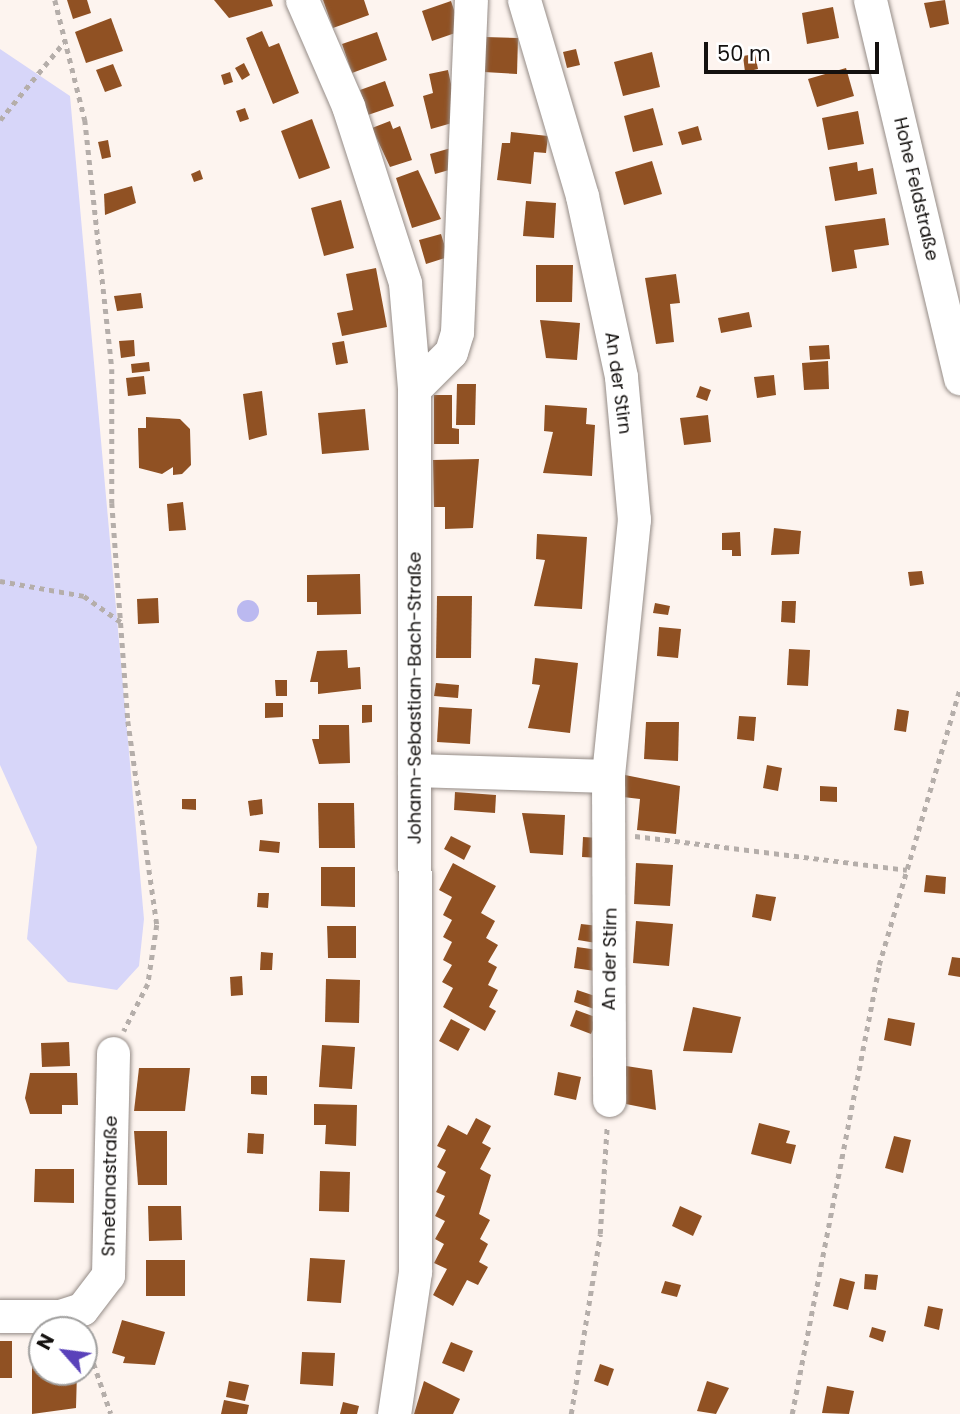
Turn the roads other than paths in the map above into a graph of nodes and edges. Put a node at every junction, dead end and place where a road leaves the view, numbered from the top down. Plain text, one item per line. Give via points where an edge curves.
1 (302, 0) edge
2 (471, 0) edge
3 (524, 0) edge
4 (870, 0) edge
5 (408, 372) junction
6 (960, 379) edge
7 (414, 769) junction
8 (608, 776) junction
9 (113, 1053) road end
10 (609, 1100) road end
11 (0, 1316) edge
12 (394, 1414) edge

1 - 5 street, Johann-Sebastian-Bach-Straße via 348,106 405,283
2 - 5 street via 457,332 451,352
3 - 8 street, An der Stirn via 582,196 621,377 634,519
4 - 6 street, Hohe Feldstraße
5 - 7 street, Johann-Sebastian-Bach-Straße
7 - 8 street
7 - 12 street, Johann-Sebastian-Bach-Straße via 415,1272
8 - 10 street, An der Stirn
9 - 11 street, Smetanastraße via 108,1275 82,1309 60,1316

